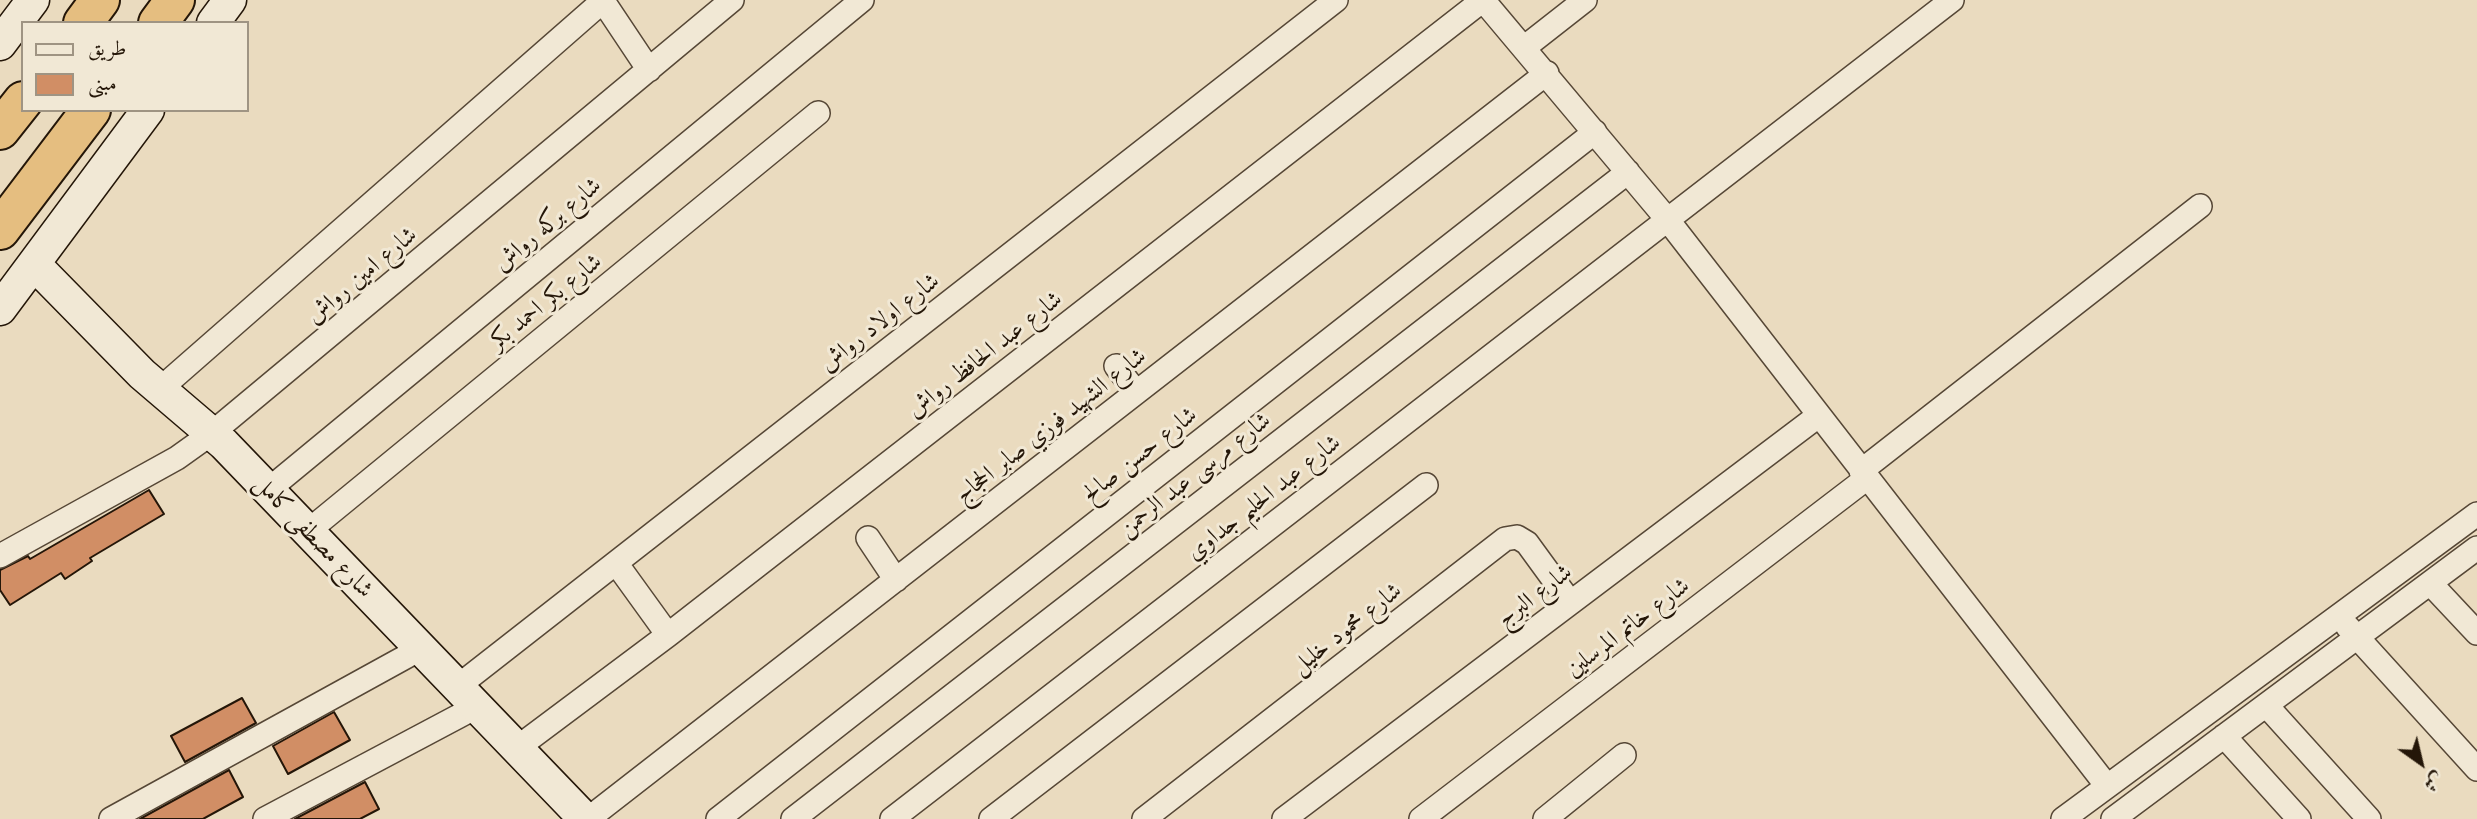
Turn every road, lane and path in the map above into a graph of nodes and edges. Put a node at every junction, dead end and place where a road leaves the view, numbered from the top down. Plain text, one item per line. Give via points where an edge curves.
1 (33, 0) edge
2 (100, 0) edge
3 (175, 0) edge
4 (230, 0) edge
5 (732, 0) edge
6 (862, 0) edge
7 (1335, 0) edge
8 (1483, 0) edge
9 (1585, 0) edge
10 (1952, 0) edge
11 (604, 1) edge
12 (84, 21) edge
13 (159, 21) edge
14 (214, 21) edge
15 (0, 44) edge
16 (1525, 47) junction
17 (649, 71) junction
18 (1547, 74) junction
19 (21, 104) edge
20 (89, 112) edge
21 (147, 112) edge
22 (818, 113) dead end
23 (0, 130) edge
24 (1595, 132) junction
25 (1628, 172) junction
26 (2200, 206) dead end
27 (10, 217) edge
28 (1667, 219) junction
29 (34, 264) junction
30 (0, 309) edge
31 (1116, 366) dead end
32 (159, 390) junction
33 (1136, 392) junction
34 (1818, 416) junction
35 (212, 433) junction
36 (1864, 474) junction
37 (1426, 485) dead end
38 (268, 490) junction
39 (2477, 514) edge
40 (307, 532) junction
41 (868, 538) dead end
42 (2475, 552) edge
43 (0, 556) edge
44 (616, 564) junction
45 (896, 580) junction
46 (2430, 583) junction
47 (1570, 602) junction
48 (2339, 617) junction
49 (2477, 633) edge
50 (668, 635) junction
51 (2357, 637) junction
52 (420, 649) junction
53 (467, 697) junction
54 (2266, 705) junction
55 (2224, 736) junction
56 (517, 748) junction
57 (1624, 755) dead end
58 (2477, 769) edge
59 (2107, 786) junction
60 (2127, 815) edge
61 (111, 819) edge
62 (265, 819) edge
63 (587, 819) edge
64 (718, 819) edge
65 (793, 819) edge
66 (892, 819) edge
67 (991, 819) edge
68 (1144, 819) edge
69 (1283, 819) edge
70 (1421, 819) edge
71 (1545, 819) edge
72 (2063, 819) edge
73 (2299, 819) edge
74 (2369, 819) edge

1 - 15 street
2 - 12 highway
3 - 13 highway
4 - 14 street
5 - 17 street, شارع امين رواش
6 - 38 street, شارع بركه رواش
7 - 44 street, شارع اولاد رواش
8 - 16 street
8 - 50 street, شارع عبد الحافظ رواش
9 - 16 street
10 - 28 street, شارع عبد الحليم جداوي
11 - 17 street
11 - 32 street
16 - 18 street
17 - 35 street, شارع امين رواش
18 - 24 street
18 - 33 street, شارع الشهيد فوزي صابر الحجاج
19 - 23 highway
20 - 27 highway
21 - 29 street
22 - 40 street, شارع بكر احمد بكر
24 - 25 street
24 - 64 street, شارع حسن صالح
25 - 28 street
25 - 65 street, شارع مرسى عبد الرحمن
26 - 36 street, شارع خاتم المرسلين
28 - 34 street
28 - 66 street, شارع عبد الحليم جداوي
29 - 30 street
29 - 32 street, شارع مصطفى كامل
31 - 33 street
32 - 35 street, شارع مصطفى كامل
33 - 45 street, شارع الشهيد فوزي صابر الحجاج
34 - 36 street
34 - 47 street, شارع البرج
35 - 38 street, شارع مصطفى كامل
35 - 43 street, شارع امين رواش via 177,458
36 - 59 street
36 - 70 street, شارع خاتم المرسلين
37 - 67 street
38 - 40 street, شارع مصطفى كامل
39 - 48 street
40 - 52 street, شارع مصطفى كامل
41 - 45 street
42 - 46 street
44 - 50 street
44 - 53 street, شارع اولاد رواش
45 - 63 street, شارع الشهيد فوزي صابر الحجاج
46 - 49 street
46 - 51 street
47 - 68 street, شارع محمود خليل via 1527,543 1517,537 1505,539
47 - 69 street, شارع البرج
48 - 51 street
48 - 59 street
50 - 56 street, شارع عبد الحافظ رواش
51 - 54 street
51 - 58 street
52 - 53 street, شارع مصطفى كامل
52 - 61 street
53 - 56 street, شارع مصطفى كامل
53 - 62 street, شارع اولاد رواش
54 - 55 street
54 - 74 street
55 - 60 street
55 - 73 street
56 - 63 street, شارع مصطفى كامل
57 - 71 street
59 - 72 street

